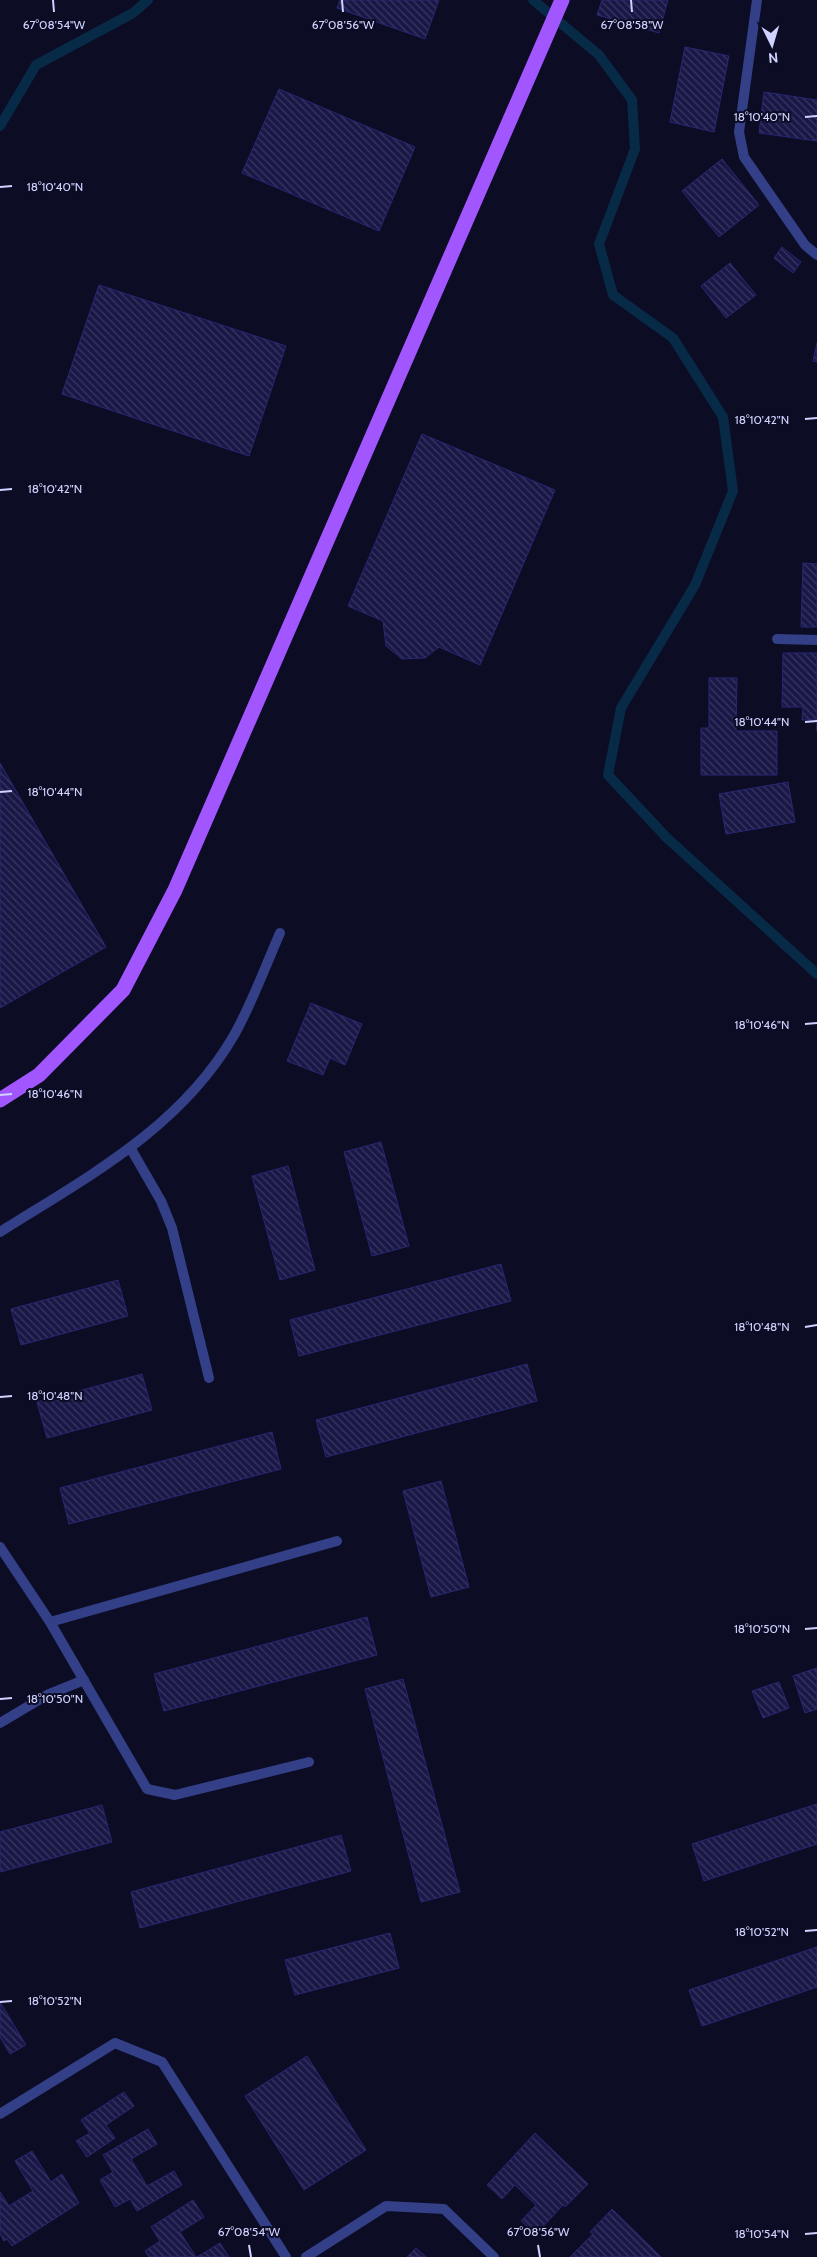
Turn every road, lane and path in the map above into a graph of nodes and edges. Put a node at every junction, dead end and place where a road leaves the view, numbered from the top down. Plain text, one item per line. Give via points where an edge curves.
1 (562, 0) edge
2 (757, 0) edge
3 (817, 255) edge
4 (777, 639) dead end
5 (817, 640) edge
6 (280, 933) dead end
7 (0, 1100) edge
8 (131, 1149) junction
9 (0, 1232) edge
10 (209, 1378) dead end
11 (337, 1541) dead end
12 (0, 1547) edge
13 (50, 1622) junction
14 (84, 1680) junction
15 (0, 1723) edge
16 (309, 1762) dead end
17 (0, 2114) edge
18 (286, 2257) edge
19 (306, 2257) edge
20 (494, 2257) edge

1 - 7 main road via 175,890 128,982 39,1075
2 - 3 street via 739,132 744,157 805,245
4 - 5 street
6 - 8 street via 233,1037 180,1106
8 - 9 street
8 - 10 street via 161,1201 172,1228
11 - 13 street
12 - 13 street
13 - 14 street
14 - 15 street via 47,1695
14 - 16 street via 147,1789 175,1795
17 - 18 street via 115,2043 162,2062
19 - 20 street via 386,2206 444,2209

